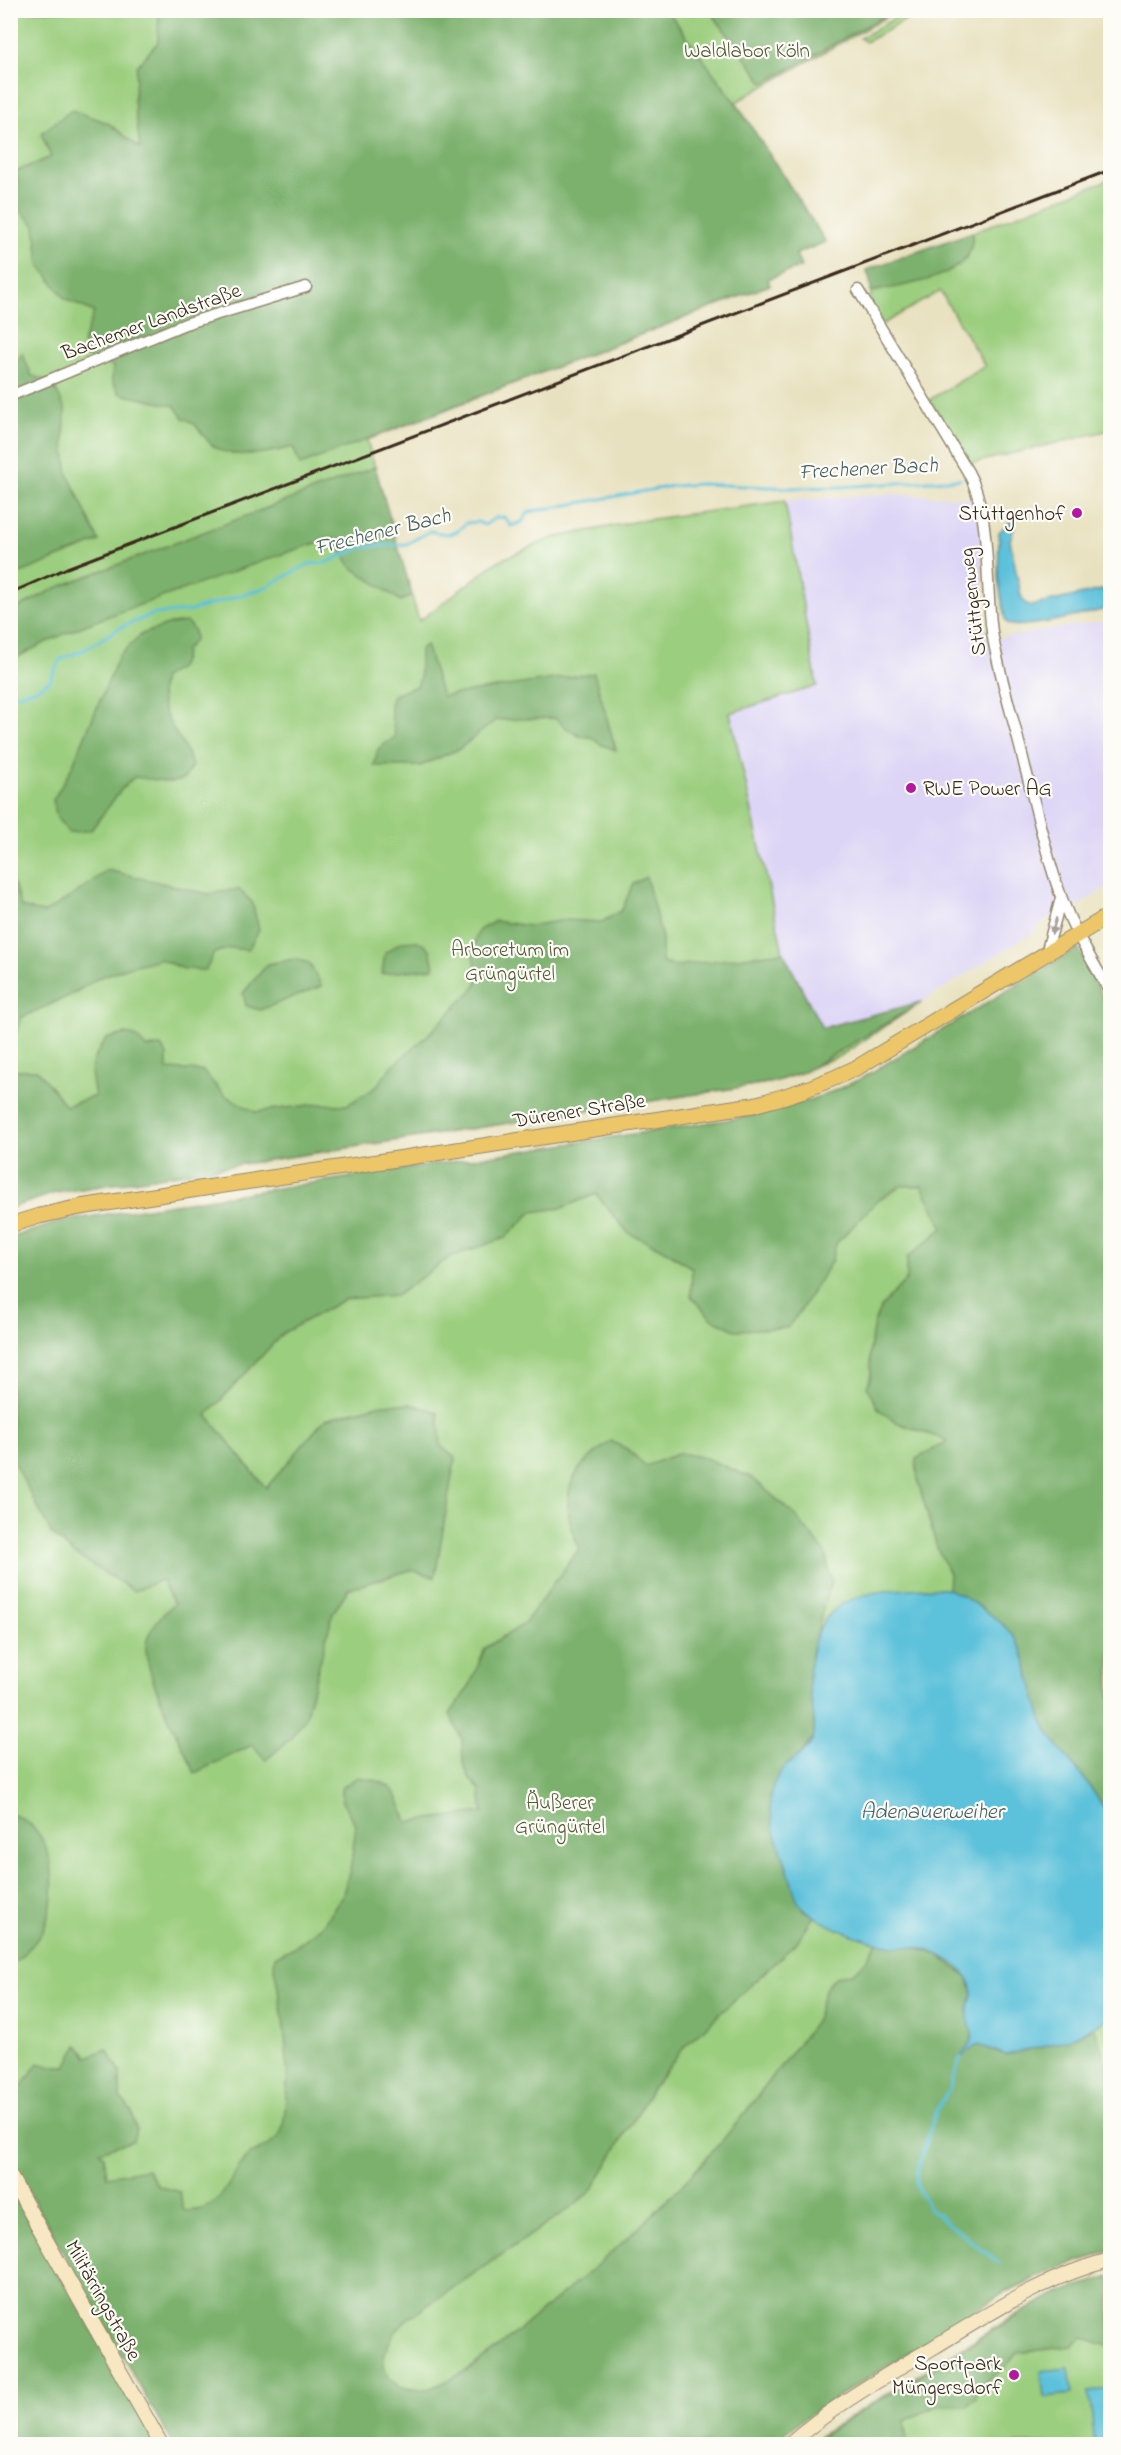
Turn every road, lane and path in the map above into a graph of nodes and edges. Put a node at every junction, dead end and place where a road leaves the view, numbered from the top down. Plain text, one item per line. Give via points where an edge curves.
1 (306, 287) dead end
2 (858, 290) dead end
3 (10, 396) edge
4 (1061, 898) junction
5 (1110, 915) edge
6 (1077, 935) junction
7 (1046, 954) junction
8 (1110, 992) edge
9 (10, 1225) edge
10 (10, 2176) edge
11 (1110, 2260) edge
12 (793, 2442) edge
13 (161, 2445) edge

1 - 3 street, Bachemer Landstraße via 185,324
2 - 4 street, Stüttgenweg via 970,475 982,515 993,641
4 - 6 street, Stüttgenweg
4 -> 7 street, Stüttgenweg
5 - 6 main road, Dürener Straße
6 - 7 main road, Dürener Straße
6 - 8 street, Stüttgenweg
7 - 9 main road, Dürener Straße via 858,1067 796,1094 753,1105 80,1207
10 - 13 street, Militärringstraße
11 - 12 street via 1060,2276 1016,2298 863,2390

